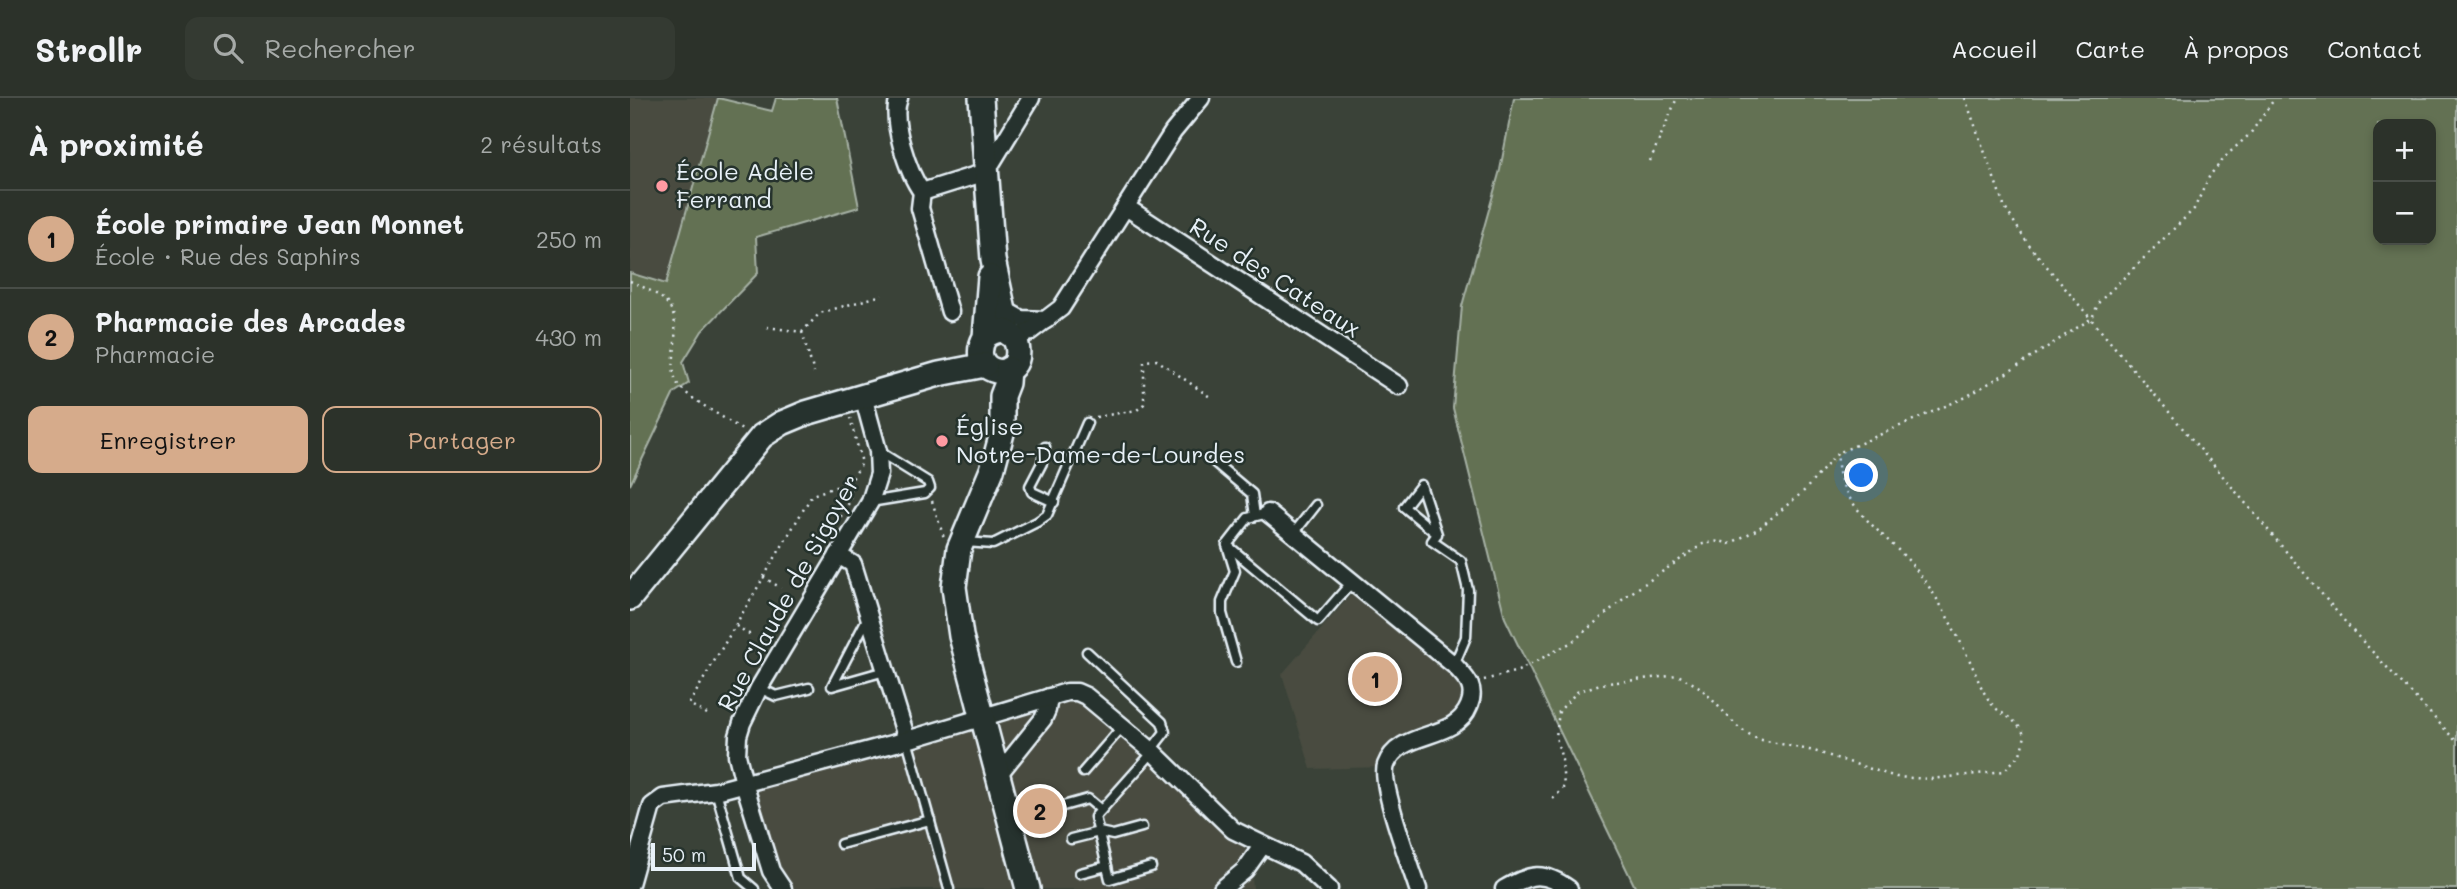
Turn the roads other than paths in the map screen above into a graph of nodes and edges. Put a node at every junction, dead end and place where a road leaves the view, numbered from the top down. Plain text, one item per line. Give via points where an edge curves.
1 (899, 98) edge
2 (981, 98) edge
3 (1031, 98) edge
4 (1201, 98) edge
5 (986, 172) junction
6 (922, 192) junction
7 (1126, 207) junction
8 (993, 260) junction
9 (1003, 309) junction
10 (950, 312) dead end
11 (1048, 319) junction
12 (999, 352) junction
13 (1399, 386) dead end
14 (854, 399) junction
15 (1087, 424) road end
16 (1045, 447) dead end
17 (878, 451) junction
18 (1213, 461) dead end
19 (870, 502) junction
20 (1054, 502) junction
21 (1316, 505) dead end
22 (1261, 514) junction
23 (1294, 533) junction
24 (1437, 534) junction
25 (960, 545) junction
26 (1227, 545) junction
27 (838, 555) junction
28 (1352, 582) junction
29 (630, 598) edge
30 (869, 615) junction
31 (1087, 652) dead end
32 (1236, 662) dead end
33 (1454, 665) junction
34 (885, 671) junction
35 (759, 688) junction
36 (809, 688) dead end
37 (1049, 697) junction
38 (982, 717) junction
39 (1122, 727) junction
40 (907, 740) junction
41 (1152, 751) junction
42 (1083, 772) dead end
43 (998, 775) junction
44 (744, 783) junction
45 (716, 791) junction
46 (1063, 806) dead end
47 (1101, 810) junction
48 (930, 820) junction
49 (1142, 827) dead end
50 (1099, 832) junction
51 (1071, 839) dead end
52 (841, 844) dead end
53 (1262, 846) junction
54 (1107, 866) junction
55 (1151, 867) dead end
56 (1245, 870) junction
57 (1080, 873) dead end
58 (630, 884) edge
59 (754, 889) edge
60 (783, 889) edge
61 (949, 889) edge
62 (1028, 889) edge
63 (1222, 889) edge
64 (1242, 889) edge
65 (1329, 889) edge
66 (1418, 889) edge
67 (1504, 889) edge
68 (1569, 889) edge

1 - 6 street via 896,118 912,178
2 - 5 main road
3 - 5 street
4 - 7 street via 1173,132
5 - 6 street
5 - 8 main road
6 - 10 street via 920,208
7 - 11 street via 1061,308
7 - 13 street, Rue des Cateaux
8 - 9 main road
8 - 12 main road
9 - 11 street via 1021,319
9 - 12 main road
11 - 12 street
12 - 14 main road
12 - 25 main road via 1002,433 992,470
14 - 17 street, Rue Claude de Sigoyer
14 - 29 main road via 782,423 757,442
15 - 20 lane
16 - 20 lane via 1030,486 1032,492
17 - 19 street, Rue Claude de Sigoyer via 879,474
17 - 19 lane via 928,482 930,488 927,493
18 - 22 lane via 1252,494
19 - 27 street, Rue Claude de Sigoyer
20 - 25 lane via 1037,523 993,544
21 - 23 lane
22 - 23 street
22 - 26 lane via 1248,518
23 - 28 street
24 - 24 lane via 1404,507 1421,485 1425,498
24 - 33 lane via 1432,541 1461,561 1468,590 1466,637
25 - 38 main road via 956,610
26 - 28 lane via 1318,621
26 - 32 lane via 1235,571 1222,613
27 - 30 street via 853,564
27 - 35 street, Rue Claude de Sigoyer
28 - 33 street
30 - 34 street
30 - 34 lane via 832,686
31 - 41 lane via 1162,722 1165,732
33 - 66 street via 1471,683 1472,699 1465,718 1403,745 1385,767 1386,785
34 - 40 street
35 - 36 lane via 776,696
35 - 44 street, Rue Claude de Sigoyer via 738,736
37 - 38 street
37 - 39 street via 1077,692
37 - 43 street via 1043,719
38 - 40 street
38 - 43 main road
39 - 41 street
39 - 42 lane
40 - 44 street
40 - 48 lane
41 - 47 lane
41 - 53 street via 1233,830
43 - 62 main road
44 - 45 street
44 - 60 street, Rue Claude de Sigoyer via 771,871
45 - 58 street via 663,798 652,806
45 - 59 lane via 741,878
46 - 47 lane via 1088,799
47 - 50 lane via 1095,817
48 - 52 lane
48 - 61 lane
49 - 50 lane via 1113,835
50 - 51 lane
50 - 54 lane
53 - 56 street
53 - 65 street via 1301,863
54 - 55 lane via 1110,879
54 - 57 lane
56 - 63 street
56 - 64 street
67 - 68 street via 1526,876 1548,877

